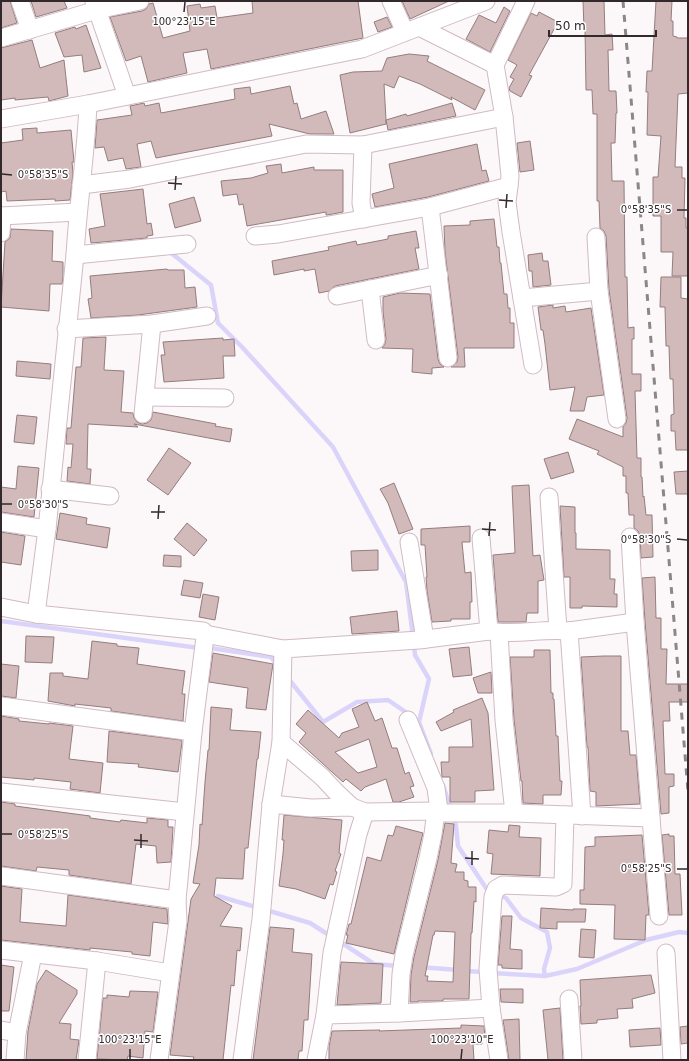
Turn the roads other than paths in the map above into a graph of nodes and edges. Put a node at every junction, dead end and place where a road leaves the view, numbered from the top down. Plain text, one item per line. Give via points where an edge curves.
1 (20, 1) edge
2 (140, 1) edge
3 (391, 1) edge
4 (486, 1) edge
5 (526, 1) edge
6 (96, 6) edge
7 (412, 29) junction
8 (30, 30) junction
9 (1, 38) edge
10 (495, 65) junction
11 (127, 96) junction
12 (88, 104) junction
13 (504, 117) junction
14 (1, 119) edge
15 (363, 145) junction
16 (81, 185) junction
17 (509, 186) junction
18 (430, 206) junction
19 (78, 212) junction
20 (2, 216) edge
21 (364, 219) junction
22 (1, 234) edge
23 (255, 236) dead end
24 (596, 237) dead end
25 (176, 245) dead end
26 (75, 255) junction
27 (439, 275) junction
28 (370, 289) junction
29 (599, 291) junction
30 (337, 296) dead end
31 (522, 298) junction
32 (207, 316) dead end
33 (152, 324) junction
34 (66, 329) junction
35 (376, 340) dead end
36 (448, 358) dead end
37 (533, 365) dead end
38 (145, 397) junction
39 (225, 398) dead end
40 (143, 414) dead end
41 (617, 419) dead end
42 (50, 489) junction
43 (110, 496) dead end
44 (549, 497) dead end
45 (1, 522) edge
46 (47, 529) junction
47 (630, 537) dead end
48 (481, 538) dead end
49 (409, 542) dead end
50 (1, 607) edge
51 (36, 614) junction
52 (635, 622) junction
53 (563, 630) junction
54 (494, 632) junction
55 (205, 634) junction
56 (417, 640) junction
57 (283, 664) junction
58 (1, 706) edge
59 (408, 720) dead end
60 (193, 732) junction
61 (281, 742) junction
62 (1, 792) edge
63 (272, 804) junction
64 (358, 810) junction
65 (185, 812) junction
66 (444, 812) junction
67 (514, 813) junction
68 (574, 815) junction
69 (651, 818) junction
70 (1, 876) edge
71 (177, 900) junction
72 (659, 916) dead end
73 (1, 950) edge
74 (666, 953) dead end
75 (33, 954) junction
76 (97, 961) junction
77 (170, 973) junction
78 (568, 999) dead end
79 (491, 1008) junction
80 (399, 1013) junction
81 (325, 1016) junction
82 (9, 1032) edge
83 (15, 1060) edge
84 (87, 1060) edge
85 (160, 1060) edge
86 (242, 1060) edge
87 (316, 1060) edge
88 (499, 1060) edge
89 (573, 1060) edge
90 (672, 1060) edge

1 - 8 street
2 - 6 street
3 - 7 street
4 - 7 street
5 - 10 street
6 - 8 street
6 - 11 street
7 - 10 street
7 - 11 street via 362,49
8 - 9 street
10 - 13 street
11 - 12 street
12 - 14 street
12 - 16 street
13 - 15 street
13 - 17 street
15 - 16 street via 306,144 130,179
15 - 21 street via 361,203
16 - 19 street
17 - 18 street
17 - 31 street via 507,202
18 - 21 street
18 - 27 street
19 - 20 street
19 - 26 street
20 - 22 street
21 - 23 street
24 - 29 street
25 - 26 street
26 - 34 street
27 - 28 street
27 - 36 street
28 - 30 street
28 - 35 street
29 - 31 street
29 - 41 street
31 - 37 street
32 - 33 street
33 - 34 street
33 - 38 street
34 - 42 street
38 - 39 street
38 - 40 street
42 - 43 street
42 - 46 street
44 - 53 street
45 - 46 street
46 - 51 street
47 - 52 street
48 - 54 street
49 - 56 street
50 - 51 street
51 - 55 street via 200,630
52 - 53 street
52 - 69 street
53 - 54 street
53 - 68 street
54 - 56 street
54 - 67 street
55 - 57 street
55 - 60 street
56 - 57 street
57 - 61 street
58 - 60 street
59 - 66 street
60 - 65 street
61 - 63 street
61 - 64 street
62 - 65 street
63 - 64 street
63 - 86 street via 261,919
64 - 66 street
64 - 81 street via 358,834 332,953
65 - 71 street
66 - 67 street
66 - 80 street via 428,858 404,955
67 - 68 street
68 - 69 street
68 - 79 street via 563,884 556,887 502,885 495,893 488,974
69 - 72 street
70 - 71 street
71 - 77 street via 178,921
73 - 75 street
74 - 90 street
75 - 76 street
75 - 82 street
76 - 77 street
76 - 84 street
77 - 85 street
78 - 89 street
79 - 80 street
79 - 88 street
80 - 81 street
81 - 87 street
82 - 83 street

